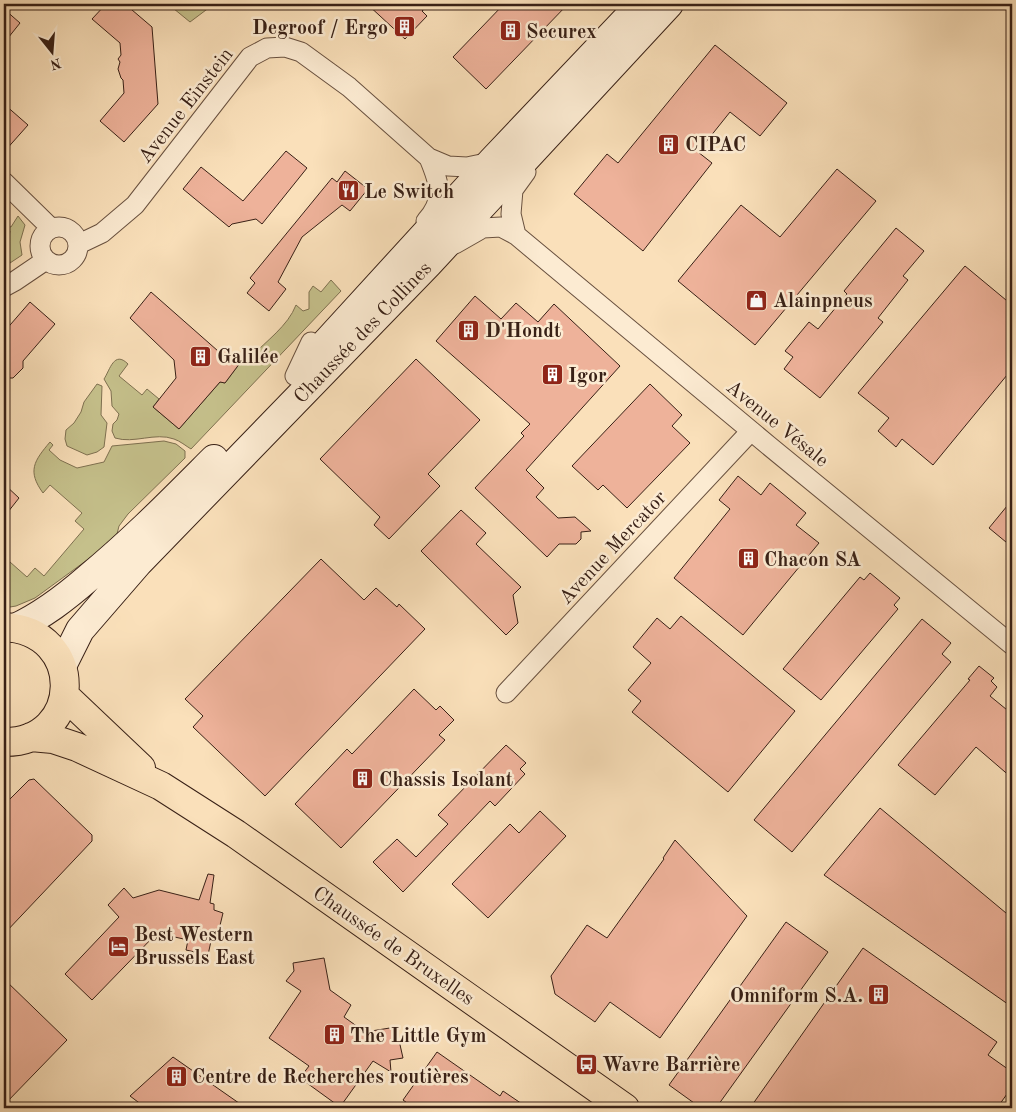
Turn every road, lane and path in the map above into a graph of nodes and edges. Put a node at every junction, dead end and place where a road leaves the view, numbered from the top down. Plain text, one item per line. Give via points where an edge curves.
1 (641, 4) edge
2 (669, 4) edge
3 (641, 34) junction
4 (429, 158) junction
5 (492, 162) junction
6 (4, 182) edge
7 (51, 228) junction
8 (516, 235) junction
9 (79, 244) junction
10 (46, 260) junction
11 (428, 264) junction
12 (4, 287) edge
13 (295, 376) junction
14 (751, 431) junction
15 (9, 627) edge
16 (1012, 645) edge
17 (62, 666) junction
18 (506, 693) dead end
19 (64, 695) junction
20 (31, 737) junction
21 (4, 742) edge
22 (161, 786) junction
23 (625, 1108) edge

1 - 5 main road, Chaussée des Collines
2 - 3 main road, Chaussée des Collines
3 - 8 street via 619,74 529,168 513,190 511,214
3 - 11 main road, Chaussée des Collines
4 - 5 street, Avenue Einstein via 457,167
4 - 9 street, Avenue Einstein via 349,87 301,52 285,47 267,48 250,57 134,205 102,233
4 - 13 street, Avenue Einstein via 438,180 436,211 308,345
5 - 13 main road, Chaussée des Collines
6 - 7 street
7 - 9 street via 72,232
7 - 10 street via 40,248
8 - 11 street, Avenue Vésale via 501,227 483,228
8 - 14 street, Avenue Vésale
9 - 10 street, Avenue Einstein via 76,254 64,264 53,265
10 - 12 street
11 - 17 main road, Chaussée des Collines via 138,563 80,630
13 - 15 main road, Chaussée des Collines via 114,556 59,603 33,619
14 - 16 street, Avenue Vésale
14 - 18 street, Avenue Mercator
15 - 17 main road, Chaussée de Bruxelles via 35,634 51,647
17 - 19 main road, Chaussée de Bruxelles
19 - 20 main road, Chaussée de Bruxelles via 58,712 47,727
19 - 22 main road, Chaussée de Bruxelles
20 - 21 main road, Chaussée de Bruxelles
20 - 22 main road, Chaussée de Bruxelles via 53,739 77,747
22 - 23 main road, Chaussée de Bruxelles via 236,834

